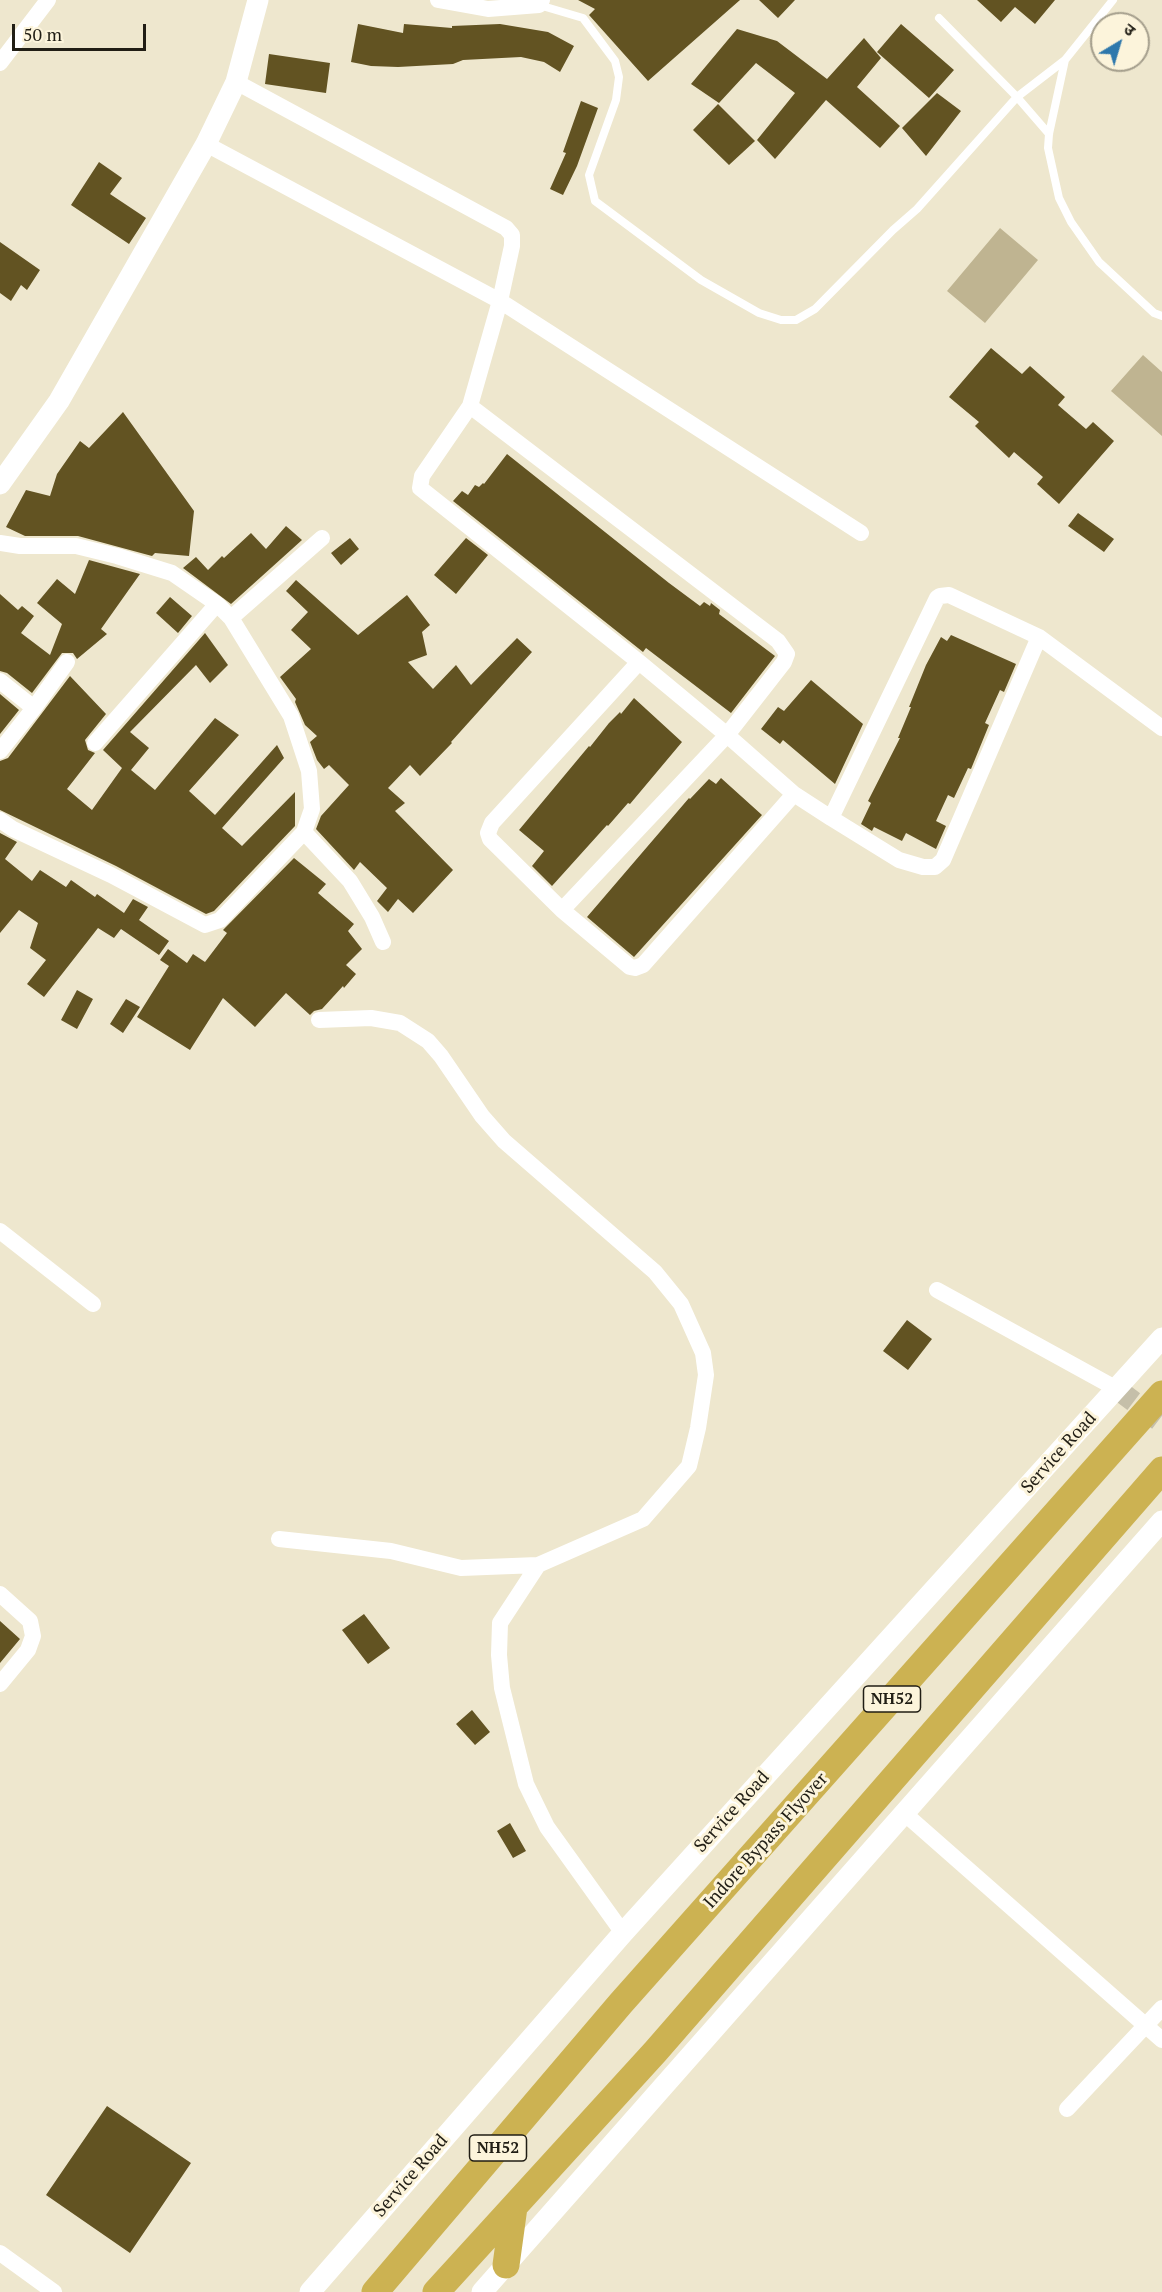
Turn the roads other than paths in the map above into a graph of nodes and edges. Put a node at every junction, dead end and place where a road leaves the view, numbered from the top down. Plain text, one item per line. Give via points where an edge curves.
1 (258, 0) edge
2 (438, 0) edge
3 (1113, 0) edge
4 (43, 2) edge
5 (540, 2) edge
6 (939, 18) dead end
7 (1065, 60) junction
8 (0, 63) edge
9 (236, 82) junction
10 (1017, 97) junction
11 (1049, 134) junction
12 (206, 144) junction
13 (500, 301) junction
14 (1162, 316) edge
15 (470, 406) junction
16 (0, 484) edge
17 (861, 533) dead end
18 (322, 538) dead end
19 (0, 543) edge
20 (218, 604) junction
21 (231, 618) junction
22 (1039, 637) junction
23 (68, 662) dead end
24 (639, 662) junction
25 (0, 681) edge
26 (34, 708) junction
27 (1162, 728) edge
28 (727, 735) junction
29 (94, 742) dead end
30 (0, 751) edge
31 (794, 794) junction
32 (831, 818) junction
33 (0, 820) edge
34 (304, 832) junction
35 (562, 910) junction
36 (383, 942) dead end
37 (319, 1020) dead end
38 (0, 1232) edge
39 (937, 1290) dead end
40 (93, 1304) dead end
41 (1162, 1338) edge
42 (1117, 1389) junction
43 (1162, 1394) edge
44 (1162, 1470) edge
45 (1162, 1521) edge
46 (279, 1539) dead end
47 (538, 1565) junction
48 (0, 1594) edge
49 (0, 1684) edge
50 (904, 1813) junction
51 (623, 1933) junction
52 (1162, 2008) edge
53 (1145, 2026) junction
54 (1162, 2040) edge
55 (1067, 2109) dead end
56 (514, 2207) junction
57 (0, 2253) edge
58 (506, 2265) junction
59 (54, 2292) edge
60 (310, 2292) edge
61 (375, 2292) edge
62 (436, 2292) edge
63 (482, 2292) edge

1 - 9 street
2 - 5 street via 488,9
3 - 7 lane
4 - 8 street
5 - 10 lane via 583,18 615,61 620,77 616,100 589,175 595,201 701,280 759,313 781,320 796,320 815,309 917,209
6 - 10 lane
7 - 10 lane
7 - 11 lane
9 - 12 street
9 - 13 street via 506,228 512,235 512,246
10 - 11 lane
11 - 14 lane via 1048,148 1059,198 1071,222 1099,262
12 - 13 street
12 - 16 street via 59,400
13 - 15 street
13 - 17 street
15 - 24 street via 422,476 420,488
15 - 28 street via 784,647 784,663
18 - 21 street
19 - 20 street via 76,546 117,556 172,573
20 - 21 street
20 - 29 street
21 - 34 street via 291,716 309,771 312,808
22 - 27 street
22 - 32 street via 949,595 937,598
22 - 32 street via 943,860 935,867 898,860
23 - 26 street
24 - 28 street
24 - 35 street via 489,827 490,839
25 - 26 street
26 - 30 street
28 - 31 street
28 - 35 street
31 - 32 street
31 - 35 street via 639,968 630,968
33 - 34 street via 205,925 220,920
34 - 36 street via 350,881
37 - 47 street via 371,1018 400,1023 428,1041 504,1141 655,1272 681,1304 703,1353 706,1375 689,1466 643,1519
38 - 40 street
39 - 42 street
41 - 42 street, Service Road
42 - 51 street, Service Road
43 - 61 highway, Indore Bypass Flyover / NH52 via 621,2003
44 - 56 highway, NH52 via 655,2052
45 - 50 street
46 - 47 street via 391,1551 461,1568
47 - 51 street via 500,1623 501,1688 526,1784 547,1827
48 - 49 street via 30,1620 33,1636 28,1650
50 - 53 street
50 - 58 street
51 - 60 street, Service Road
52 - 53 street
53 - 54 street
53 - 55 street
56 - 58 highway
56 - 62 highway, NH52
57 - 59 street
58 - 63 street

